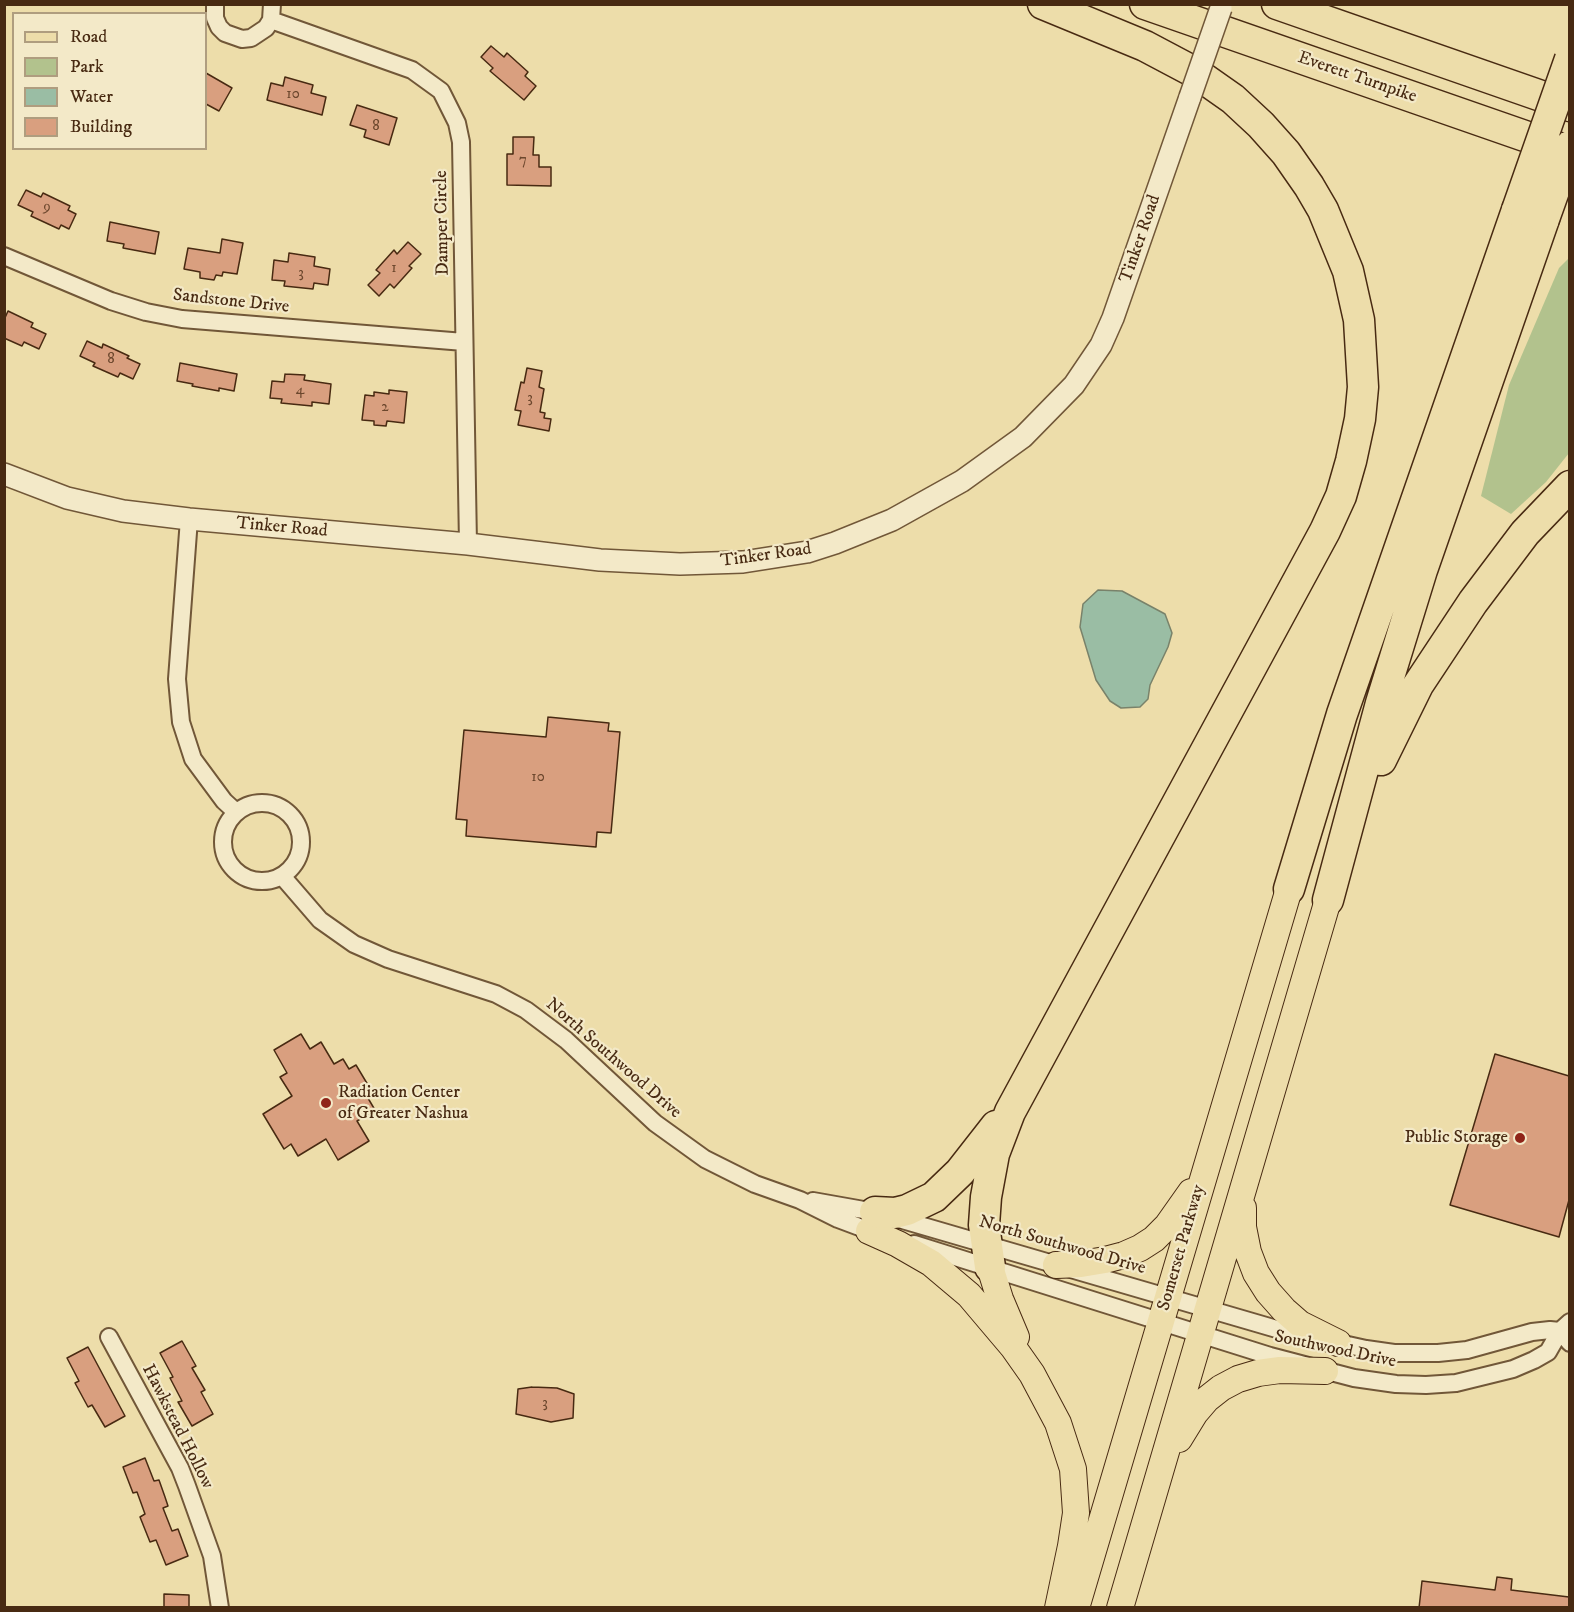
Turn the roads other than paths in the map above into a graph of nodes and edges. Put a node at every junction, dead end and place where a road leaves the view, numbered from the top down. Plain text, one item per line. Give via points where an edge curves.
1 (215, 4) edge
2 (1043, 4) edge
3 (1145, 4) edge
4 (1222, 4) edge
5 (1280, 6) edge
6 (271, 12) edge
7 (1569, 59) edge
8 (1569, 86) edge
9 (1569, 106) edge
10 (1569, 146) edge
11 (1569, 152) edge
12 (1530, 214) junction
13 (4, 256) edge
14 (464, 342) junction
15 (4, 474) edge
16 (1569, 486) edge
17 (189, 519) junction
18 (468, 544) junction
19 (236, 812) junction
20 (282, 876) junction
21 (1288, 889) joint
22 (1328, 900) junction
23 (1037, 1060) junction
24 (1211, 1151) junction
25 (1244, 1185) junction
26 (872, 1221) junction
27 (988, 1255) junction
28 (1056, 1265) junction
29 (1168, 1297) junction
30 (1208, 1309) junction
31 (1161, 1322) junction
32 (1566, 1332) edge
33 (1201, 1335) junction
34 (109, 1337) dead end
35 (1338, 1343) junction
36 (1324, 1371) junction
37 (1032, 1374) junction
38 (1155, 1488) junction
39 (220, 1608) edge
40 (1058, 1608) edge
41 (1076, 1608) edge
42 (1120, 1608) edge

1 - 6 street, Damper Circle via 219,27 234,38 251,38 267,28
2 - 23 highway via 1183,66 1233,99 1269,134 1309,186 1340,247 1357,308 1363,374 1354,451 1331,518
3 - 11 highway, Everett Turnpike
4 - 18 street, Tinker Road, bridge via 1129,276 1101,345 1074,385 1043,419 997,458 928,501 871,529 807,552 775,558 713,564 641,562
5 - 8 highway
5 - 9 highway
6 - 14 street, Damper Circle via 412,70 441,91 457,123 461,142
7 - 12 highway, bridge
10 - 12 highway, bridge
12 - 21 highway via 1348,696
12 - 22 highway via 1381,703
13 - 14 street, Sandstone Drive via 111,301 182,319
14 - 18 street, Damper Circle
15 - 17 street, Tinker Road via 94,506
16 - 22 highway via 1498,566 1410,697 1366,794
17 - 18 street, Tinker Road
17 - 19 street via 177,679 181,722 193,759
19 - 20 street via 224,834 224,850 230,865 250,879 266,881
19 - 20 street via 263,802 284,809 294,819 301,839 300,854
20 - 26 street, North Southwood Drive via 311,911 354,944 486,990 516,1003 546,1023 642,1112 691,1151 743,1179
21 - 24 main road, Somerset Parkway
22 - 25 main road
23 - 26 highway via 989,1136 947,1187 914,1209
23 - 27 highway via 1010,1112 990,1168 985,1211
24 - 28 main road via 1185,1203 1154,1239 1115,1258
24 - 29 main road, Somerset Parkway
25 - 30 main road
25 - 35 main road via 1245,1240 1261,1283 1300,1324
26 - 27 street, North Southwood Drive
26 - 27 street, North Southwood Drive
26 - 37 main road via 954,1281 994,1323
27 - 28 street, North Southwood Drive
27 - 31 street, North Southwood Drive
27 - 37 main road via 1000,1299
28 - 29 street, North Southwood Drive
29 - 30 street, North Southwood Drive
29 - 31 main road, Somerset Parkway
30 - 33 main road
30 - 35 street, Southwood Drive
31 - 33 street, Southwood Drive
31 - 41 main road, Somerset Parkway
32 - 35 street, Southwood Drive via 1532,1332 1481,1347 1438,1353 1394,1353
32 - 36 street, Southwood Drive via 1534,1360 1513,1370 1469,1380 1411,1385
33 - 36 street, Southwood Drive
33 - 38 main road
34 - 39 street, Hawkstead Hollow via 180,1468 212,1556
36 - 38 main road via 1269,1371 1221,1388 1189,1421
37 - 40 main road via 1064,1437 1075,1482 1074,1529
38 - 42 main road

